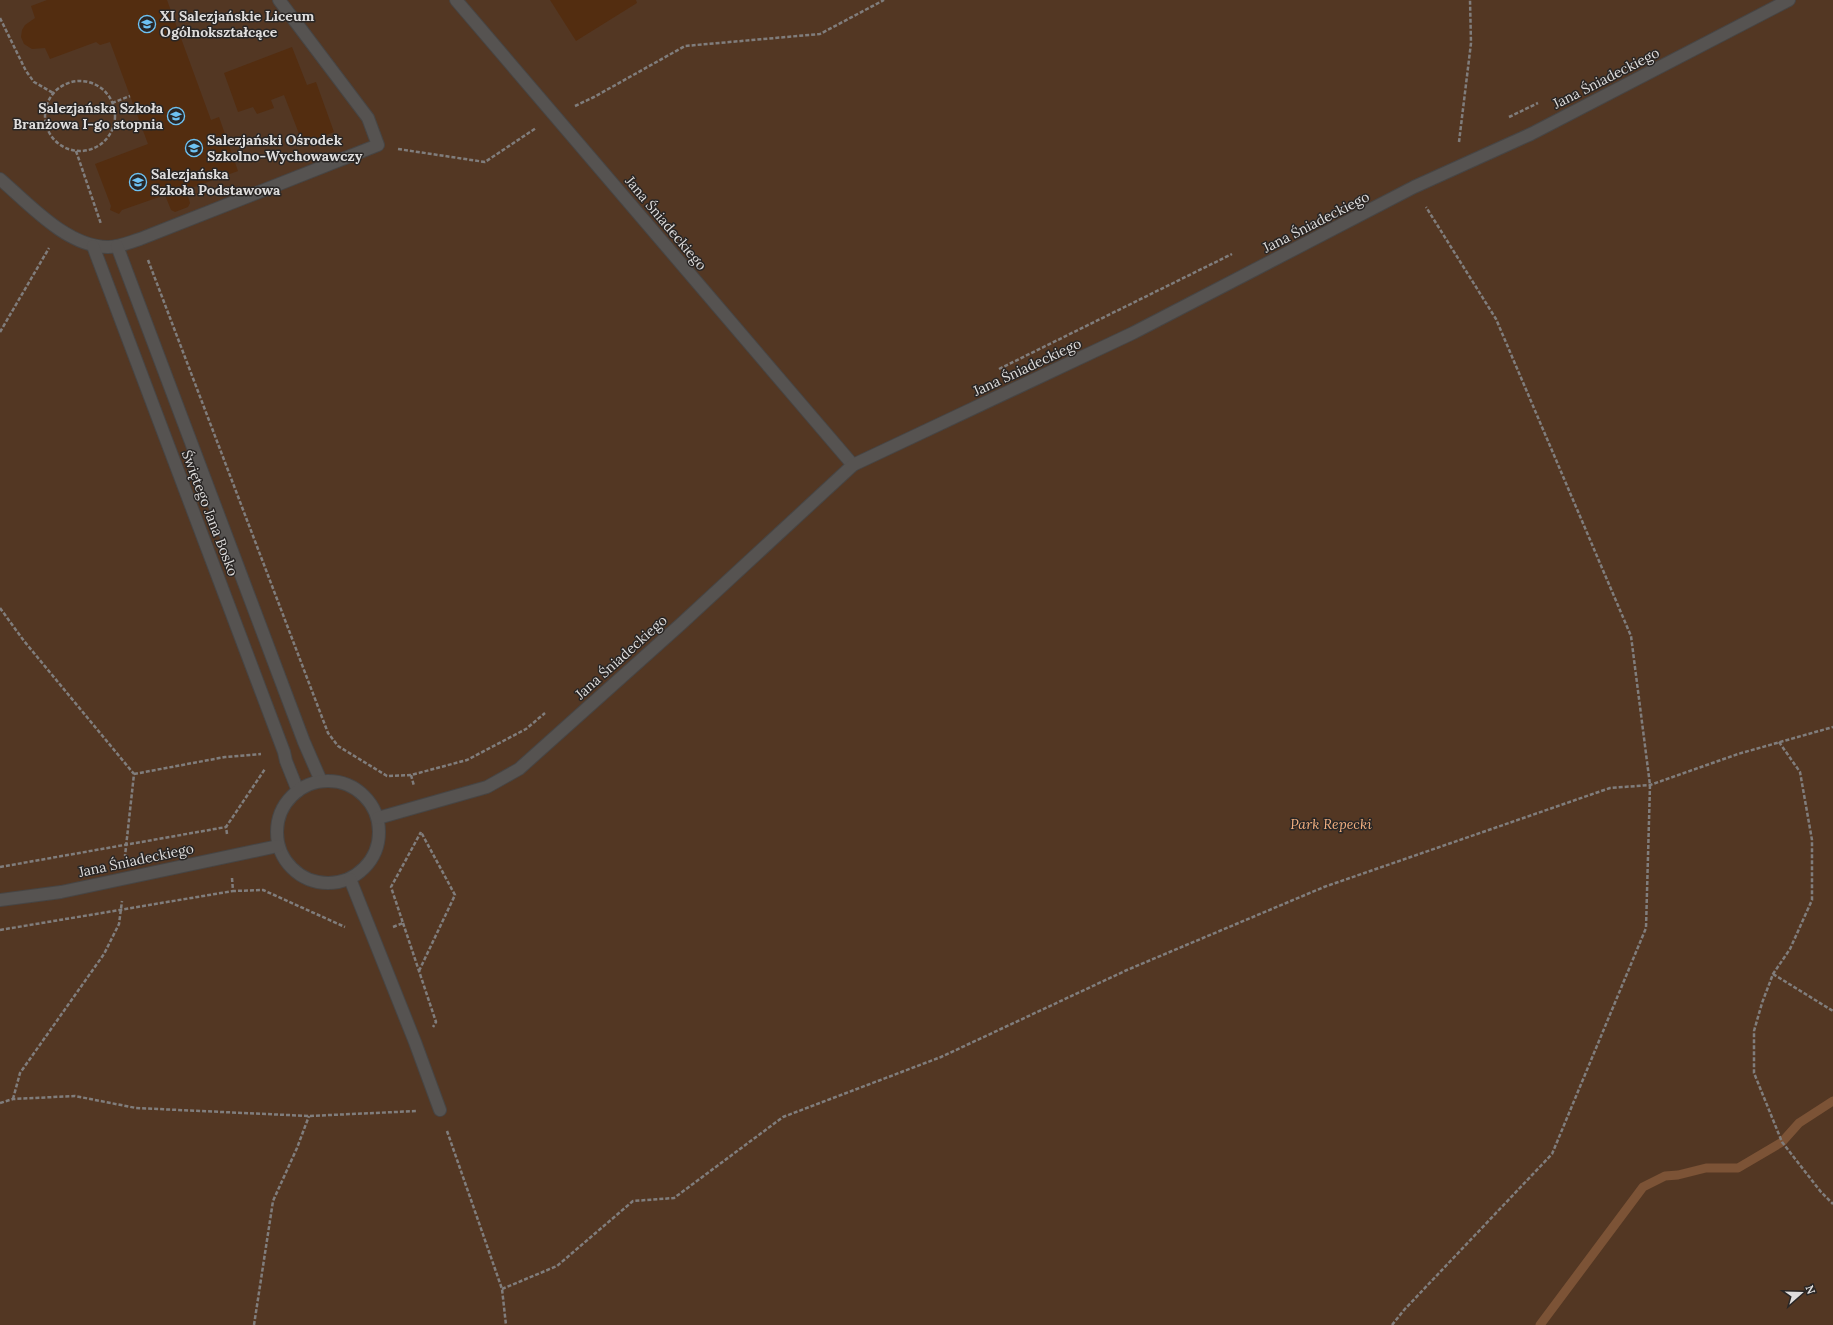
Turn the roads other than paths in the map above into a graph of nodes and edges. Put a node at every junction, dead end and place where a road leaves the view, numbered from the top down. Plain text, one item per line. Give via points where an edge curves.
1 (279, 0) edge
2 (456, 0) edge
3 (1789, 0) edge
4 (0, 179) edge
5 (93, 246) junction
6 (113, 247) junction
7 (853, 465) junction
8 (321, 781) junction
9 (298, 791) junction
10 (378, 818) junction
11 (278, 846) junction
12 (350, 879) junction
13 (0, 900) edge
14 (440, 1110) road end

1 - 6 lane via 368,118 378,146 140,239
2 - 7 lane, Jana Śniadeckiego
3 - 7 lane, Jana Śniadeckiego via 1531,134 1414,187 1133,333
4 - 5 lane via 59,230
5 - 6 lane
5 - 9 lane, Świętego Jana Bosko via 279,752 286,761
6 - 8 lane, Świętego Jana Bosko
7 - 10 lane, Jana Śniadeckiego via 519,769 487,787
8 - 9 lane
8 - 10 lane via 336,781 362,794 372,805
9 - 11 lane via 287,801 279,815 276,830
10 - 12 lane via 378,847 372,860
11 - 12 lane via 284,860 306,879 336,884
11 - 13 lane, Jana Śniadeckiego via 61,892
12 - 14 lane

